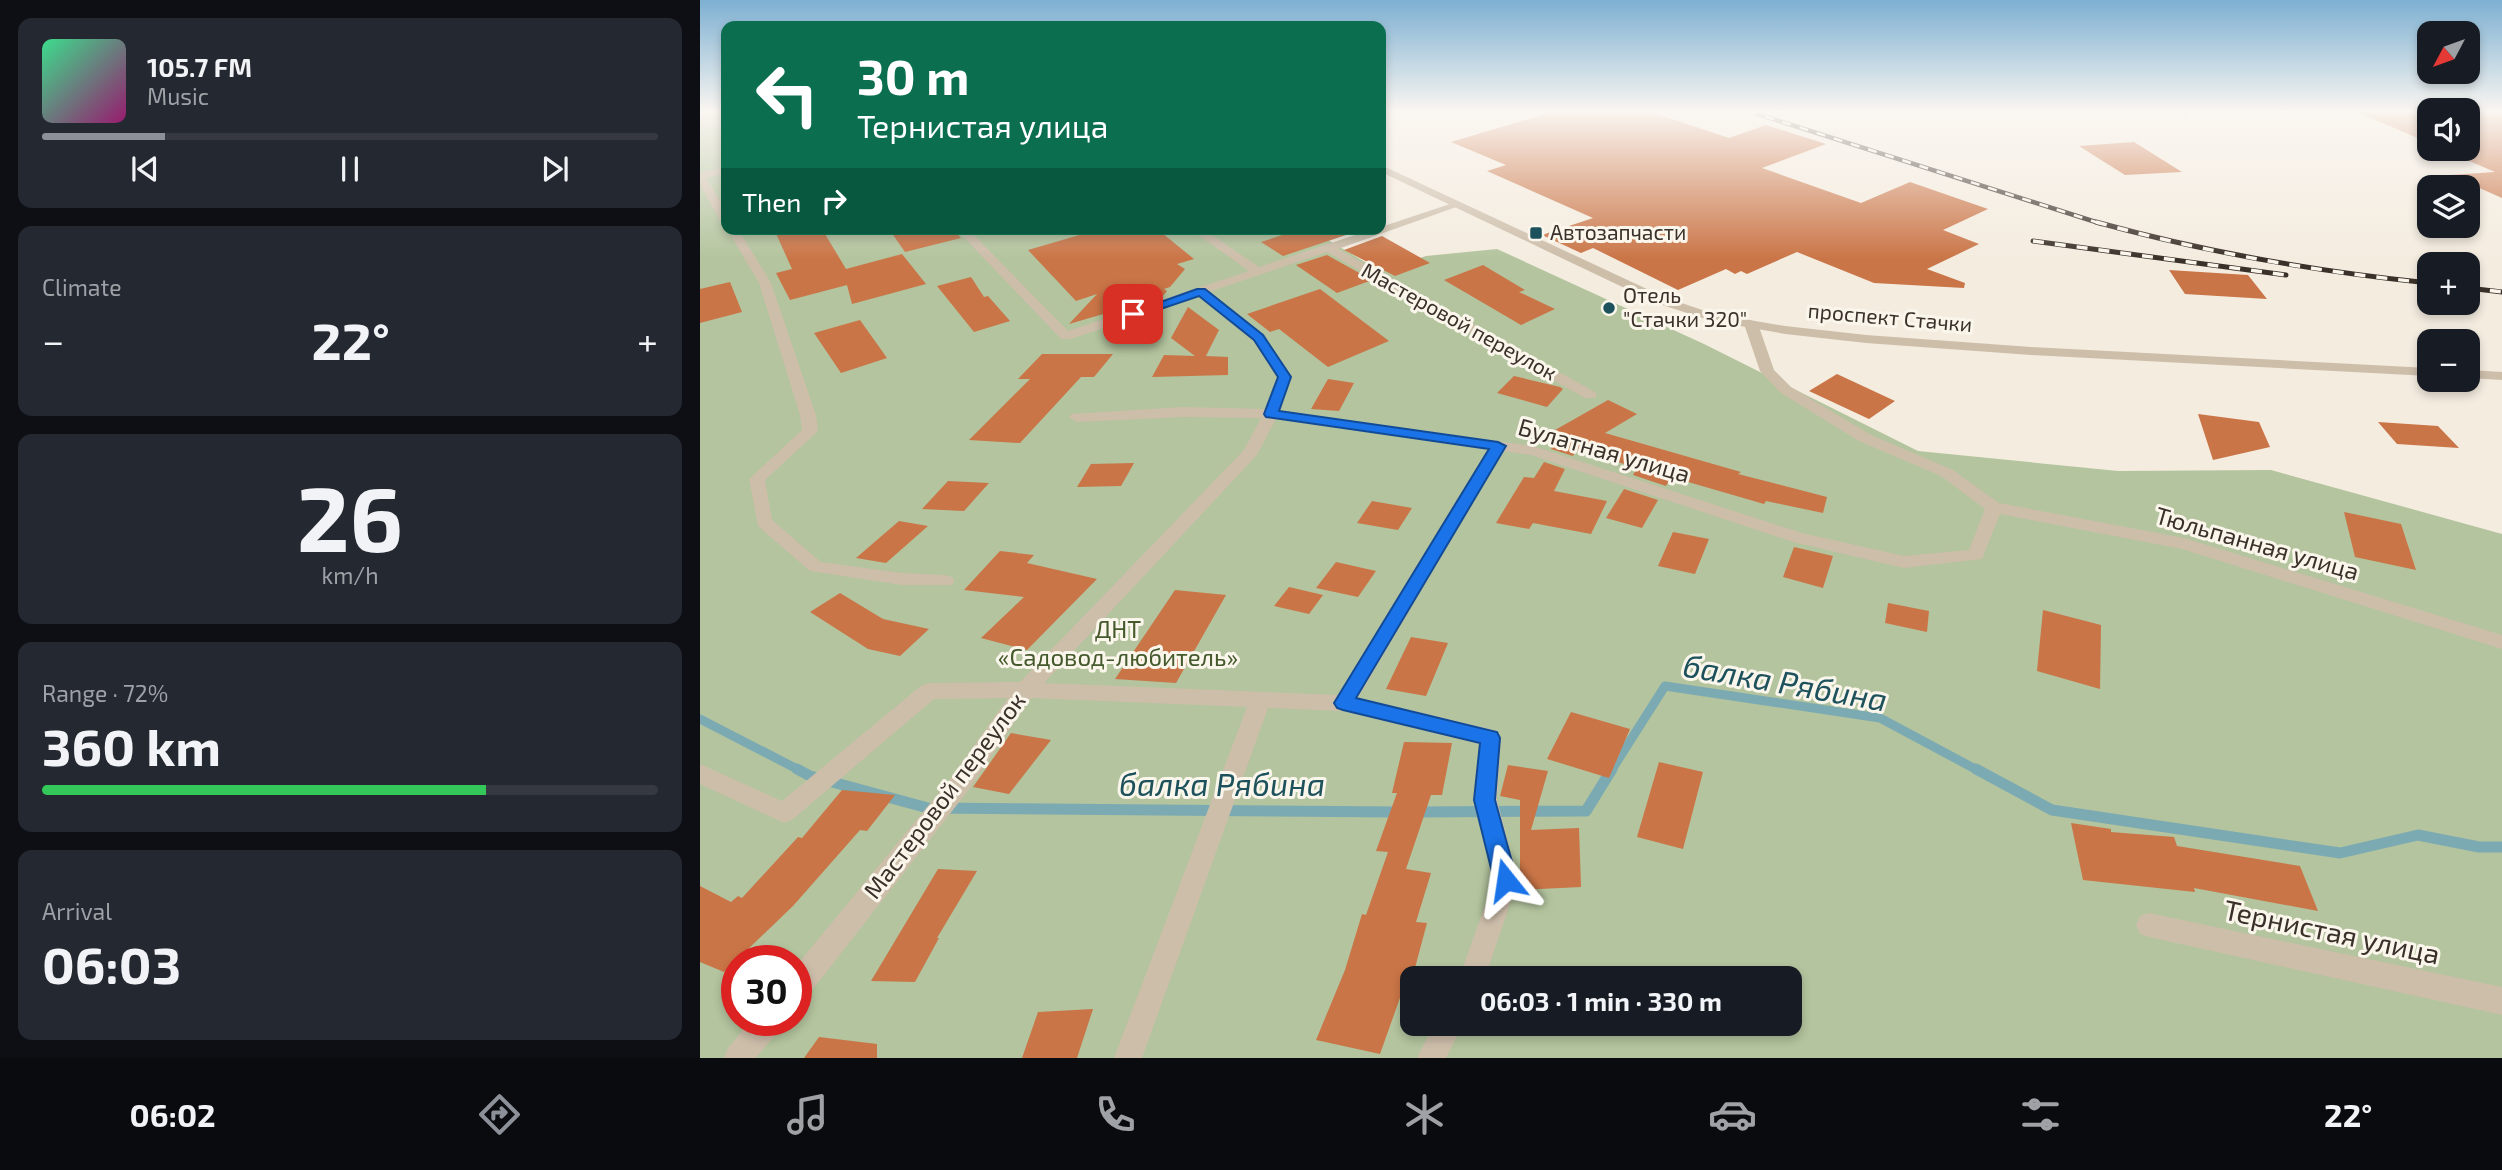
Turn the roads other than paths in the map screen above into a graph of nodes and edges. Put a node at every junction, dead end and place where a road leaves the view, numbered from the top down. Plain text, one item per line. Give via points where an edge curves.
1 (1386, 170) edge
2 (721, 171) edge
3 (700, 176) edge
4 (1457, 205) junction
5 (721, 212) edge
6 (1386, 229) edge
7 (736, 235) edge
8 (967, 235) edge
9 (1204, 235) edge
10 (1367, 235) edge
11 (1328, 248) junction
12 (1257, 271) junction
13 (1201, 292) junction
14 (1751, 324) junction
15 (2417, 371) edge
16 (2480, 375) edge
17 (2502, 376) edge
18 (1590, 395) dead end
19 (1271, 414) junction
20 (1077, 417) dead end
21 (1498, 446) junction
22 (1994, 507) junction
23 (945, 581) dead end
24 (2502, 642) edge
25 (1025, 690) junction
26 (1260, 699) junction
27 (1343, 703) junction
28 (700, 773) edge
29 (2149, 925) dead end
30 (1476, 966) edge
31 (812, 968) edge
32 (2502, 1001) edge
33 (756, 1036) edge
34 (1443, 1036) edge
35 (738, 1058) edge
36 (1128, 1058) edge
37 (1431, 1058) edge

1 - 4 street, проспект Стачки
2 - 3 street
3 - 5 street
4 - 6 street, Мастеровой переулок
4 - 14 street, проспект Стачки via 1660,300
7 - 23 street via 765,283 810,431 757,479 764,522 816,567
8 - 13 street, Мастеровой переулок via 1066,336
9 - 12 street
10 - 11 street, Мастеровой переулок
11 - 12 street, Мастеровой переулок
11 - 18 street, Мастеровой переулок
12 - 13 street, Мастеровой переулок
13 - 19 street, Мастеровой переулок via 1258,338 1284,377
14 - 15 street, проспект Стачки via 1867,339 2017,350
14 - 22 street via 1766,371 1786,390 1865,438 1947,473
16 - 17 street
19 - 20 street, Булатная улица
19 - 21 street, Булатная улица
19 - 25 street, Мастеровой переулок via 1251,452
21 - 22 street, Булатная улица via 1533,451 1799,538 1904,562 1976,555
21 - 27 street
22 - 24 street, Тюльпанная улица via 2184,544
25 - 26 street
25 - 28 street via 929,691 784,813
25 - 31 street, Мастеровой переулок via 959,785
26 - 27 street
26 - 36 street
27 - 30 street via 1490,738 1485,800 1506,880
29 - 32 street, Тернистая улица
33 - 35 street
34 - 37 street

